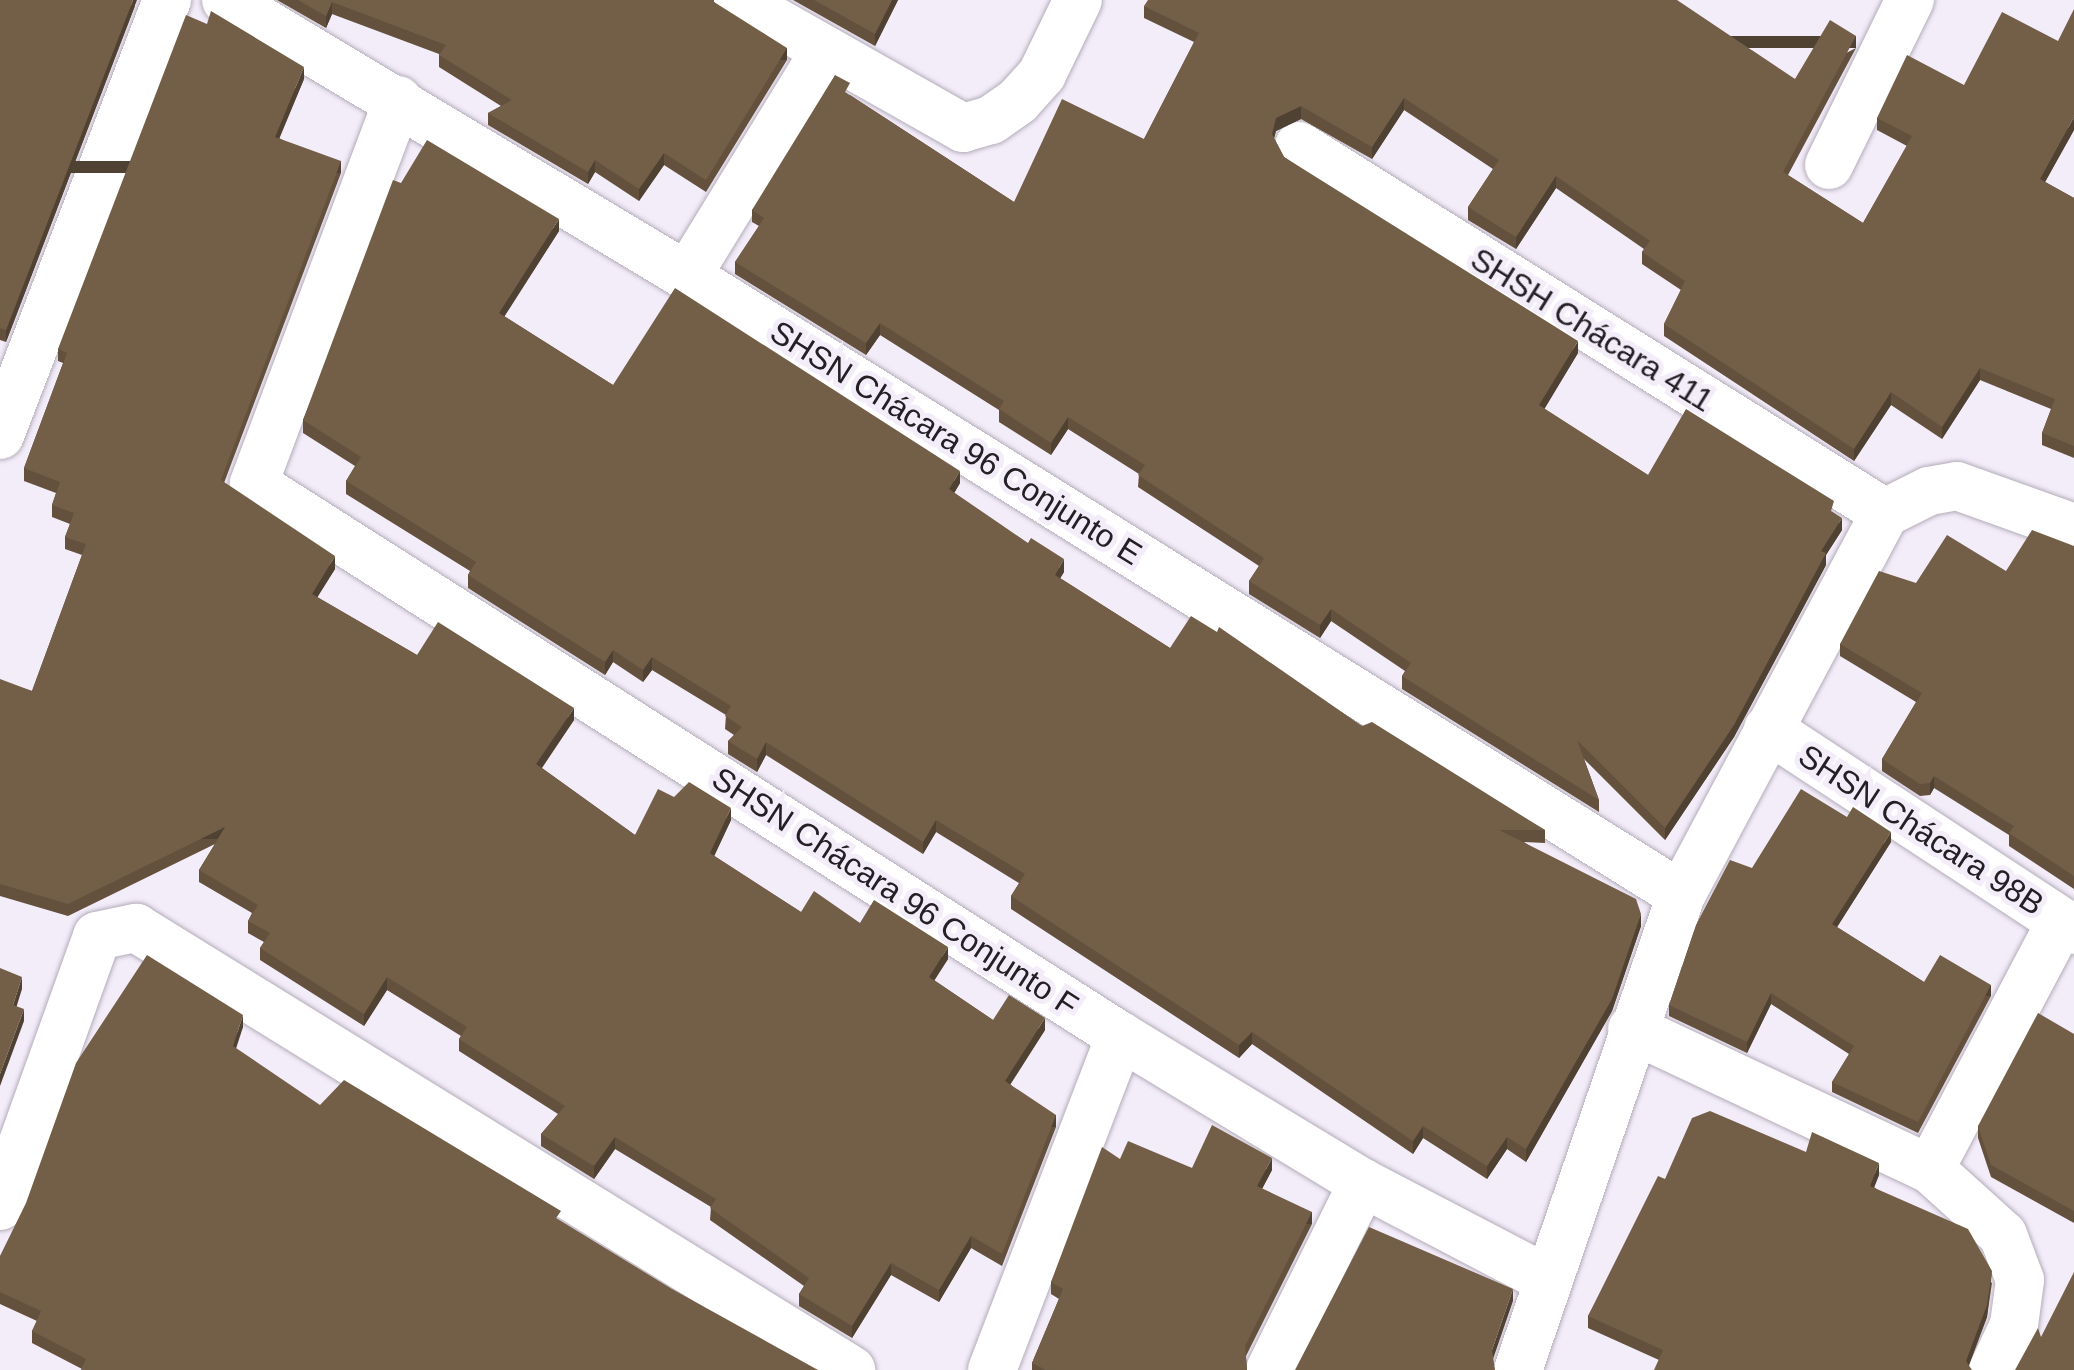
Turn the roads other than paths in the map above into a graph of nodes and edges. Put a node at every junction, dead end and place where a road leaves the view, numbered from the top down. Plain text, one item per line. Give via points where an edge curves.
1 (168, 0) edge
2 (226, 0) edge
3 (737, 0) edge
4 (1078, 0) edge
5 (1910, 0) edge
6 (823, 54) junction
7 (398, 100) junction
8 (1298, 146) dead end
9 (1829, 164) dead end
10 (687, 276) junction
11 (0, 435) edge
12 (1885, 513) junction
13 (2074, 528) edge
14 (1768, 729) junction
15 (1681, 894) junction
16 (2067, 926) edge
17 (1632, 1029) junction
18 (1120, 1036) junction
19 (1930, 1169) junction
20 (1363, 1183) junction
21 (0, 1206) edge
22 (1548, 1280) junction
23 (993, 1368) edge
24 (850, 1370) edge
25 (1270, 1370) edge
26 (1518, 1370) edge
27 (1994, 1370) edge

1 - 11 street
2 - 7 street, SHSN Chácara 96 Conjunto E
3 - 6 street
4 - 6 street via 1042,74 1018,102 963,128
5 - 9 street
6 - 10 street
7 - 10 street, SHSN Chácara 96 Conjunto E
7 - 18 street, SHSN Chácara 96 Conjunto F via 254,484
8 - 12 street, SHSH Chácara 411
10 - 15 street, SHSN Chácara 96 Conjunto E
12 - 13 street via 1929,491 1957,486
12 - 14 street
14 - 15 street
14 - 16 street, SHSN Chácara 98B
15 - 17 street
16 - 19 street
17 - 19 street
17 - 22 street
18 - 20 street, SHSN Chácara 96 Conjunto F
18 - 23 street
19 - 27 street via 2003,1235 2015,1256 2020,1280 2014,1325
20 - 22 street, SHSN Chácara 96 Conjunto F
20 - 25 street
21 - 24 street via 97,936 136,928
22 - 26 street

